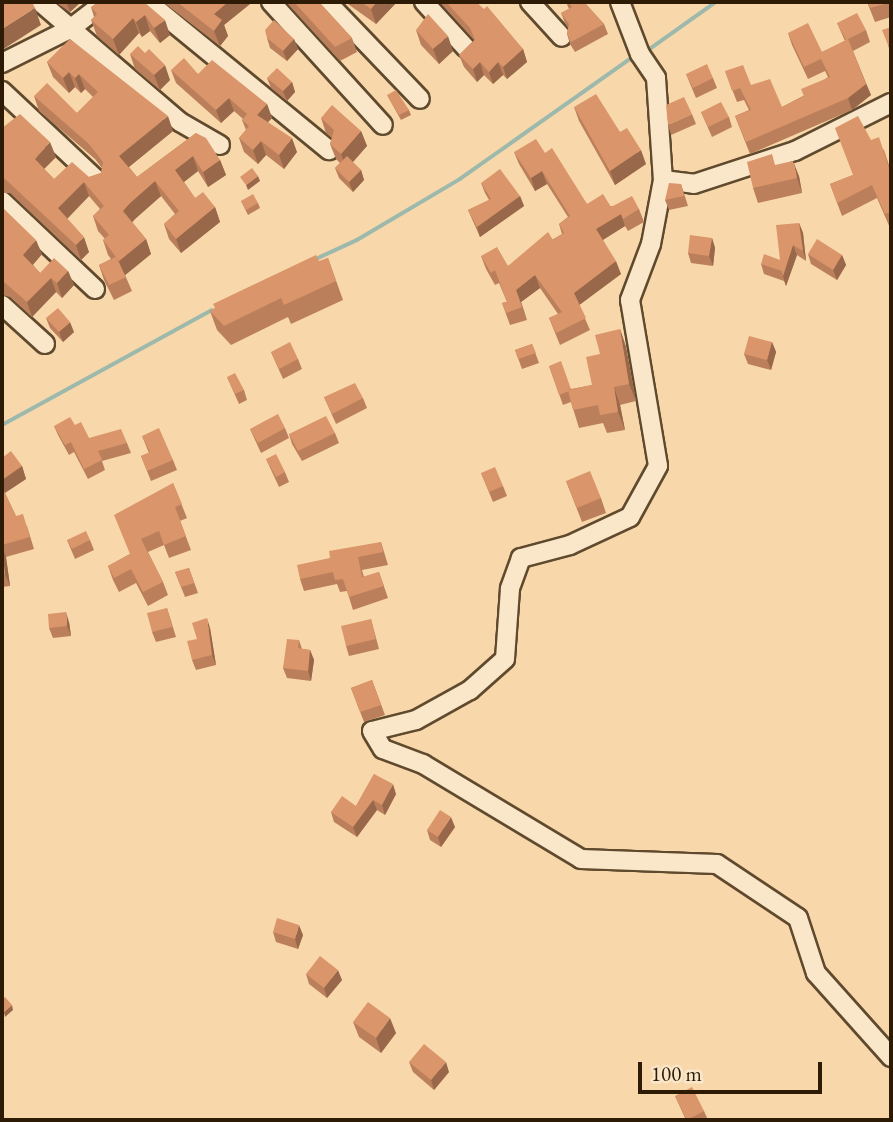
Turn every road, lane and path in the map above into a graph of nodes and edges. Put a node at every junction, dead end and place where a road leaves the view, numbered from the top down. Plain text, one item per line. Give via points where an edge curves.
1 (40, 2) edge
2 (104, 2) edge
3 (148, 2) edge
4 (271, 2) edge
5 (327, 2) edge
6 (424, 2) edge
7 (530, 2) edge
8 (620, 2) edge
9 (70, 29) junction
10 (562, 37) dead end
11 (466, 48) edge
12 (2, 63) edge
13 (2, 91) edge
14 (420, 99) dead end
15 (891, 103) edge
16 (383, 125) dead end
17 (220, 145) dead end
18 (329, 150) edge
19 (663, 180) junction
20 (98, 181) edge
21 (2, 201) edge
22 (95, 289) dead end
23 (2, 305) edge
24 (45, 344) dead end
25 (891, 1057) edge

1 - 9 street
2 - 9 street
3 - 18 street
4 - 16 street
5 - 14 street
6 - 11 street
7 - 10 street
8 - 19 street via 640,54 656,78
9 - 12 street
9 - 17 street via 180,122
13 - 20 street
15 - 19 street via 795,151 694,184
19 - 25 street via 651,243 630,300 658,467 630,517 570,545 521,558 510,589 505,659 470,690 416,720 372,731 383,749 423,764 581,859 717,864 798,918 816,973
21 - 22 street
23 - 24 street

